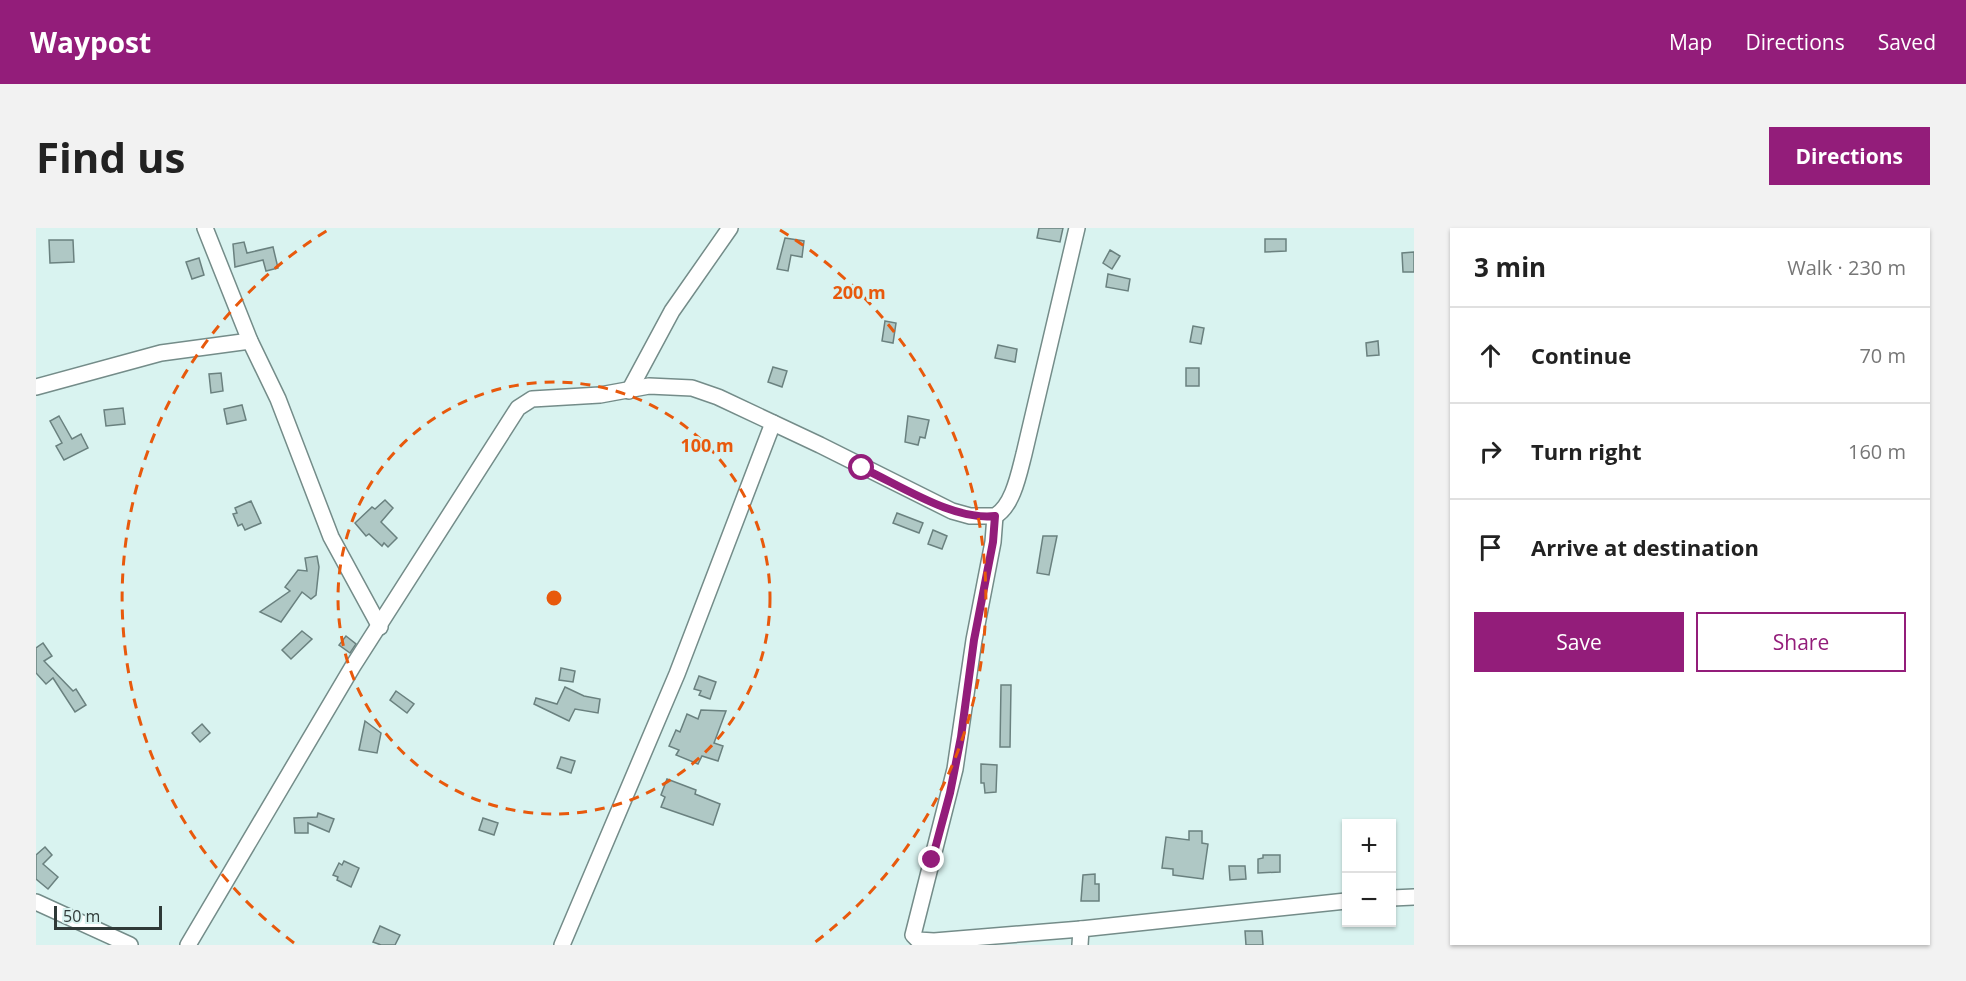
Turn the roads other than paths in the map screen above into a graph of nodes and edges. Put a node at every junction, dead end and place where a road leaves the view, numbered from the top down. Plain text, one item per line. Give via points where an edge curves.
1 (205, 228) edge
2 (730, 228) edge
3 (1077, 228) edge
4 (250, 341) junction
5 (36, 387) edge
6 (629, 391) junction
7 (773, 423) junction
8 (995, 516) junction
9 (380, 627) junction
10 (1414, 897) edge
11 (1396, 898) edge
12 (36, 902) edge
13 (1342, 902) edge
14 (1081, 929) junction
15 (911, 940) edge
16 (130, 945) edge
17 (188, 945) edge
18 (562, 945) edge
19 (1080, 945) edge

1 - 4 street
2 - 6 street via 672,311
3 - 8 street via 1016,485
4 - 5 street via 161,353
4 - 9 street via 278,399 331,537
6 - 7 street via 649,386 692,388
6 - 9 street via 532,399 518,408
7 - 8 street via 952,511
7 - 18 street via 677,674
8 - 15 street via 957,759
9 - 17 street via 316,726
10 - 11 street
12 - 16 street
13 - 14 street
14 - 15 street
14 - 19 street

